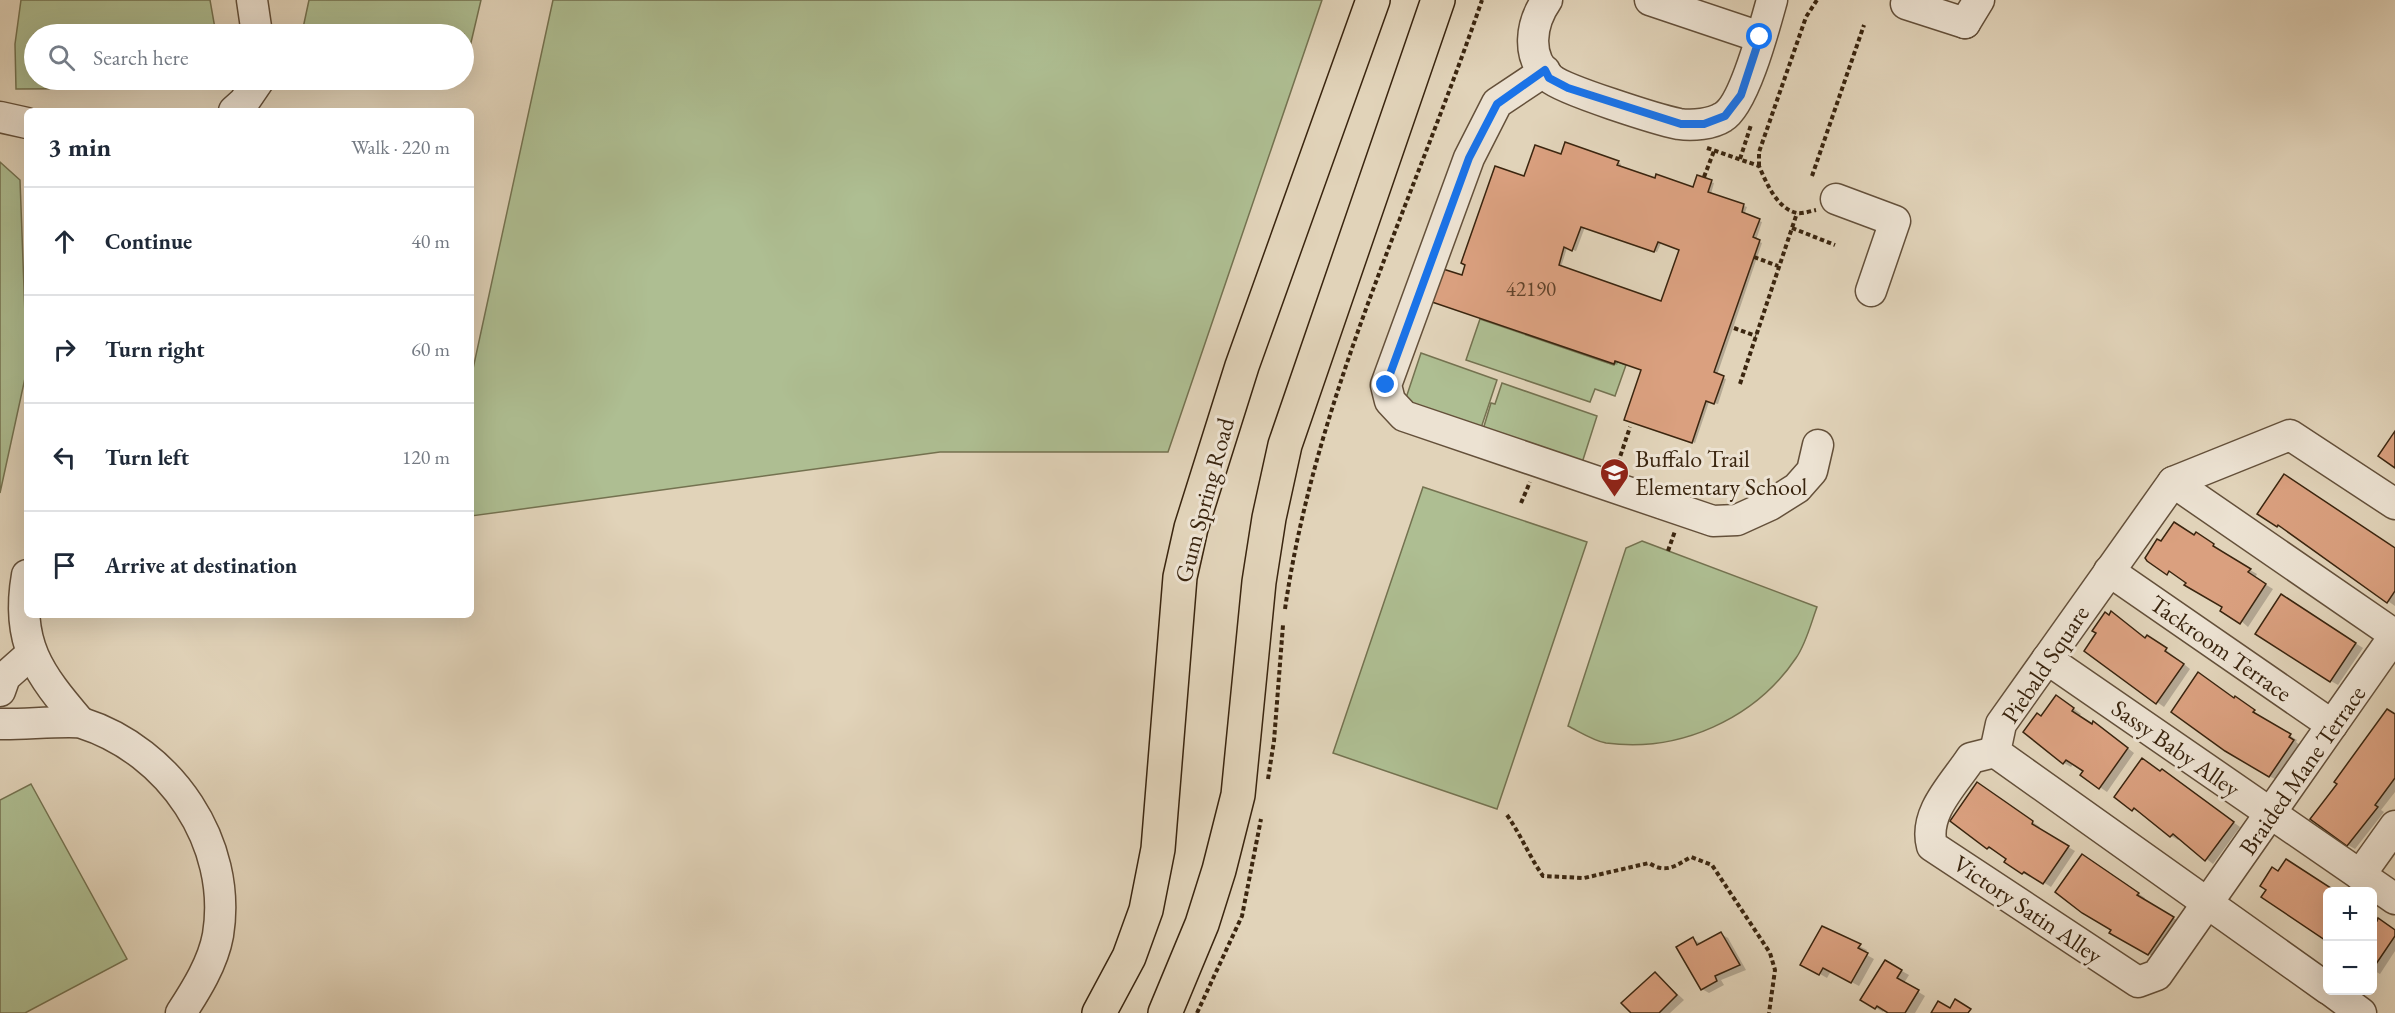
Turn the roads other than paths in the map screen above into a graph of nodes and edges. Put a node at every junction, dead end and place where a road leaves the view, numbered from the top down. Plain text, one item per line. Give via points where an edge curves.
1 (252, 0) edge
2 (1373, 0) edge
3 (1438, 0) edge
4 (1547, 0) edge
5 (1650, 0) edge
6 (1772, 0) edge
7 (1906, 4) dead end
8 (1970, 8) edge
9 (256, 24) edge
10 (1760, 37) junction
11 (1545, 70) junction
12 (252, 90) edge
13 (237, 108) edge
14 (0, 117) edge
15 (24, 122) edge
16 (1836, 199) dead end
17 (1871, 291) dead end
18 (1818, 445) dead end
19 (2173, 482) junction
20 (2395, 504) edge
21 (2109, 571) junction
22 (26, 618) edge
23 (2395, 635) edge
24 (31, 654) junction
25 (2047, 659) junction
26 (0, 692) edge
27 (80, 722) junction
28 (0, 724) edge
29 (2332, 725) junction
30 (1995, 752) junction
31 (2271, 814) junction
32 (2395, 825) edge
33 (2360, 875) junction
34 (2395, 899) edge
35 (2209, 904) junction
36 (2323, 986) edge
37 (2336, 995) edge
38 (181, 1013) edge
39 (1099, 1013) edge
40 (1165, 1013) edge
41 (2361, 1013) edge

1 - 9 street
2 - 39 main road, Gum Spring Road via 1242,366 1191,528 1180,577 1158,849 1146,910 1129,957
3 - 40 main road via 1286,445 1259,582 1238,795 1202,924
4 - 11 street via 1536,16 1532,36
5 - 10 street
6 - 10 street
7 - 8 street
10 - 11 street via 1741,95 1725,116 1704,124 1681,124 1568,88 1549,78
11 - 18 street via 1497,104 1469,158 1386,385 1390,401 1404,416 1713,521 1737,520 1797,488 1812,471
12 - 13 street
14 - 15 street
16 - 17 street via 1896,221
19 - 20 street via 2290,435
19 - 21 street, Piebald Square
19 - 23 street
21 - 25 street, Piebald Square
21 - 29 street, Tackroom Terrace
22 - 24 street
23 - 29 street, Braided Mane Terrace
24 - 26 street via 5,677
24 - 27 street via 45,681
25 - 30 street, Piebald Square via 2001,724
25 - 31 street, Sassy Baby Alley
27 - 28 street
27 - 38 street via 155,765 189,803 212,847 220,894 218,936 201,981
29 - 31 street, Braided Mane Terrace
30 - 35 street, Piebald Square
30 - 35 street, Victory Satin Alley via 1971,758 1931,818 1932,846 2138,982 2157,975
31 - 33 street, Sassy Baby Alley
31 - 35 street, Braided Mane Terrace
32 - 33 street
33 - 34 street, Sassy Baby Alley
35 - 36 street, Piebald Square
37 - 41 street, Piebald Square

